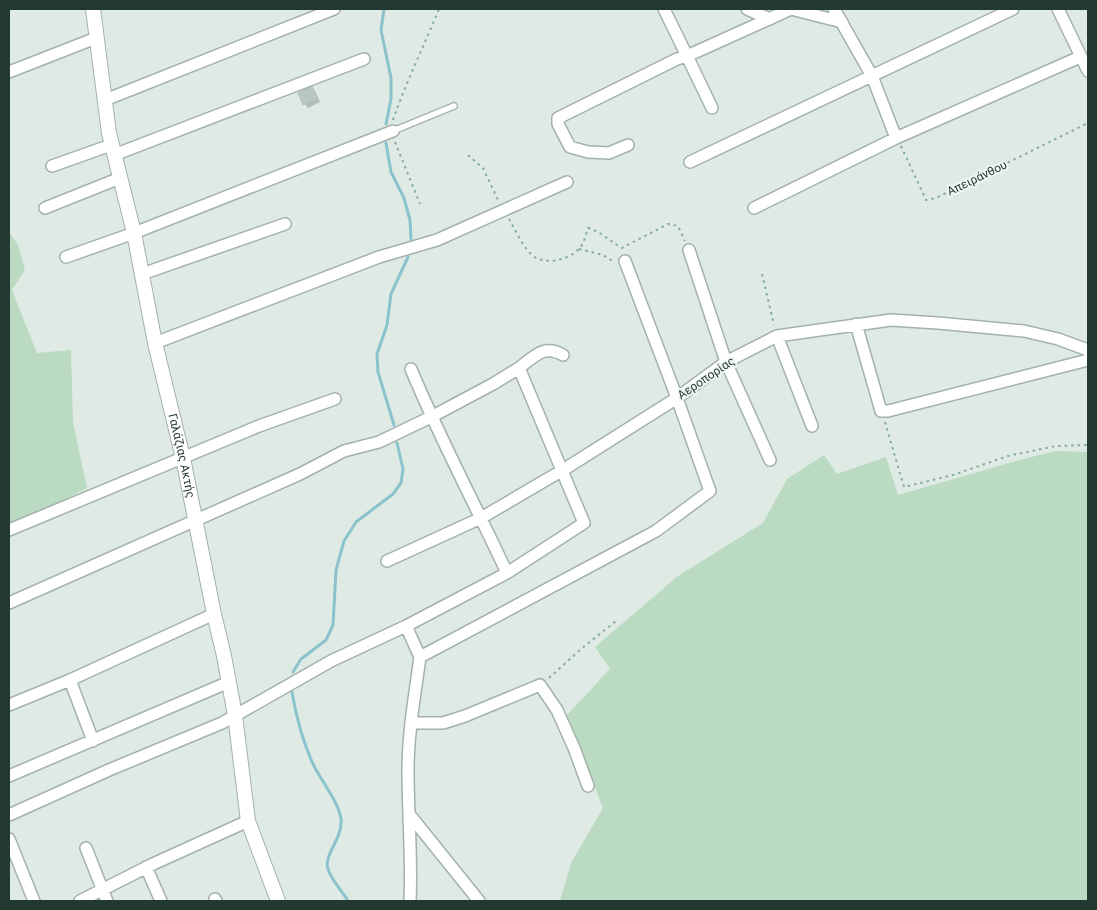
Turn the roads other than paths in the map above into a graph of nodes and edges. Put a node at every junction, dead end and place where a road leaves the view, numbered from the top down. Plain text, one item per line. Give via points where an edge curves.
1 (93, 9) edge
2 (334, 9) edge
3 (664, 9) edge
4 (747, 9) edge
5 (791, 9) edge
6 (834, 9) edge
7 (1013, 9) edge
8 (1058, 9) edge
9 (770, 19) junction
10 (842, 22) junction
11 (96, 38) junction
12 (687, 56) junction
13 (1080, 57) junction
14 (364, 59) dead end
15 (1088, 71) edge
16 (9, 72) edge
17 (872, 76) junction
18 (105, 100) junction
19 (454, 106) dead end
20 (712, 108) dead end
21 (393, 131) joint
22 (896, 138) junction
23 (628, 145) dead end
24 (112, 150) junction
25 (690, 162) dead end
26 (52, 166) dead end
27 (120, 178) junction
28 (567, 182) dead end
29 (46, 208) dead end
30 (754, 208) dead end
31 (285, 224) dead end
32 (134, 234) junction
33 (689, 250) road end
34 (66, 257) dead end
35 (625, 261) dead end
36 (142, 274) junction
37 (856, 324) junction
38 (777, 336) junction
39 (155, 343) junction
40 (1088, 350) edge
41 (563, 355) dead end
42 (1088, 360) edge
43 (726, 362) junction
44 (519, 368) junction
45 (410, 369) dead end
46 (335, 398) dead end
47 (677, 398) junction
48 (430, 417) junction
49 (812, 426) dead end
50 (183, 458) junction
51 (770, 460) dead end
52 (563, 470) junction
53 (481, 518) junction
54 (195, 522) junction
55 (9, 530) edge
56 (387, 561) dead end
57 (506, 573) junction
58 (9, 603) edge
59 (214, 614) junction
60 (406, 626) junction
61 (420, 657) junction
62 (70, 680) junction
63 (229, 682) junction
64 (9, 705) edge
65 (235, 716) junction
66 (412, 723) junction
67 (93, 741) junction
68 (9, 776) edge
69 (588, 786) dead end
70 (409, 814) junction
71 (9, 815) edge
72 (248, 821) junction
73 (9, 839) edge
74 (86, 848) dead end
75 (146, 868) junction
76 (102, 890) junction
77 (34, 901) edge
78 (80, 901) edge
79 (107, 901) edge
80 (161, 901) edge
81 (278, 901) edge
82 (410, 901) edge
83 (479, 901) edge

1 - 11 street, Γαλάζιας Ακτής
2 - 18 street
3 - 12 street
4 - 9 street
5 - 9 street
5 - 10 street
6 - 10 street
7 - 17 street
8 - 13 street
9 - 12 street
10 - 17 street
11 - 16 street
11 - 18 street, Γαλάζιας Ακτής
12 - 20 street
12 - 23 street via 558,118 570,147 609,153
13 - 15 street
13 - 22 street
14 - 24 street
17 - 22 street
17 - 25 street
18 - 24 street, Γαλάζιας Ακτής
19 - 21 lane
21 - 32 street
22 - 30 street
24 - 26 street
24 - 27 street, Γαλάζιας Ακτής
27 - 29 street
27 - 32 street, Γαλάζιας Ακτής
28 - 39 street via 437,240 379,257
31 - 36 street
32 - 34 street
32 - 36 street, Γαλάζιας Ακτής
33 - 43 street
35 - 47 street
36 - 39 street, Γαλάζιας Ακτής
37 - 38 street, Αεροπορίας
37 - 40 street, Αεροπορίας via 891,320 986,327 1058,339
37 - 42 street via 881,411
38 - 43 street, Αεροπορίας
38 - 49 street
39 - 50 street, Γαλάζιας Ακτής
41 - 44 street via 554,350 541,351
43 - 47 street, Αεροπορίας
43 - 51 street
44 - 48 street
44 - 52 street
45 - 48 street
46 - 50 street
47 - 52 street, Αεροπορίας
47 - 61 street via 710,491 656,532
48 - 53 street
48 - 54 street via 379,442 344,451
50 - 54 street, Γαλάζιας Ακτής
50 - 55 street
52 - 53 street, Αεροπορίας
52 - 57 street via 584,523
53 - 56 street, Αεροπορίας
53 - 57 street
54 - 58 street
54 - 59 street, Γαλάζιας Ακτής
57 - 60 street
59 - 62 street
59 - 63 street, Γαλάζιας Ακτής
60 - 61 street
60 - 65 street via 332,661
61 - 66 street
62 - 64 street
62 - 67 street
63 - 65 street, Γαλάζιας Ακτής
63 - 67 street
65 - 71 street
65 - 72 street, Γαλάζιας Ακτής
66 - 69 street via 443,723 540,685 557,710
66 - 70 street
67 - 68 street
70 - 82 street
70 - 83 street
72 - 75 street
72 - 81 street, Γαλάζιας Ακτής
73 - 77 street
74 - 76 street
75 - 76 street
75 - 80 street
76 - 78 street
76 - 79 street

